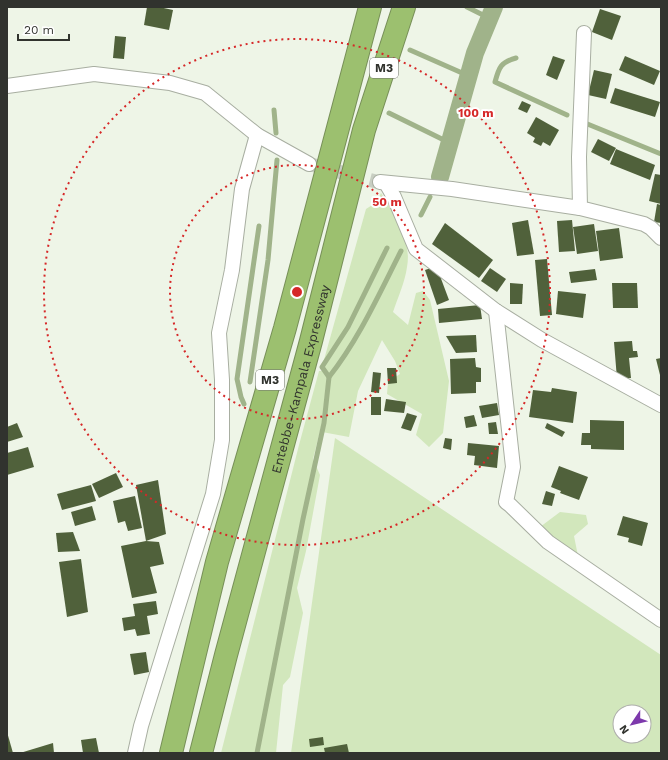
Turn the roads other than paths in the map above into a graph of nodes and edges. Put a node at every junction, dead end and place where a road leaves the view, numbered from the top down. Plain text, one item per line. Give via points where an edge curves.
1 (370, 7) edge
2 (404, 7) edge
3 (584, 34) dead end
4 (7, 86) edge
5 (257, 135) junction
6 (309, 164) tunnel mouth
7 (580, 208) junction
8 (661, 238) edge
9 (496, 312) junction
10 (661, 405) edge
11 (661, 620) edge
12 (135, 753) edge
13 (171, 753) edge
14 (201, 753) edge

1 - 13 highway, M3 via 285,328 217,562
2 - 14 highway, Entebbe–Kampala Expressway / M3 via 364,130 311,341
3 - 7 street via 579,157
4 - 5 street via 94,74 170,83 205,93
5 - 6 street
5 - 12 street via 242,189 232,270 219,333 222,440 213,494 141,726
7 - 8 street via 644,224
7 - 9 street via 452,189 382,183 394,197 416,249
9 - 10 street
9 - 11 street via 513,467 506,502 548,542

